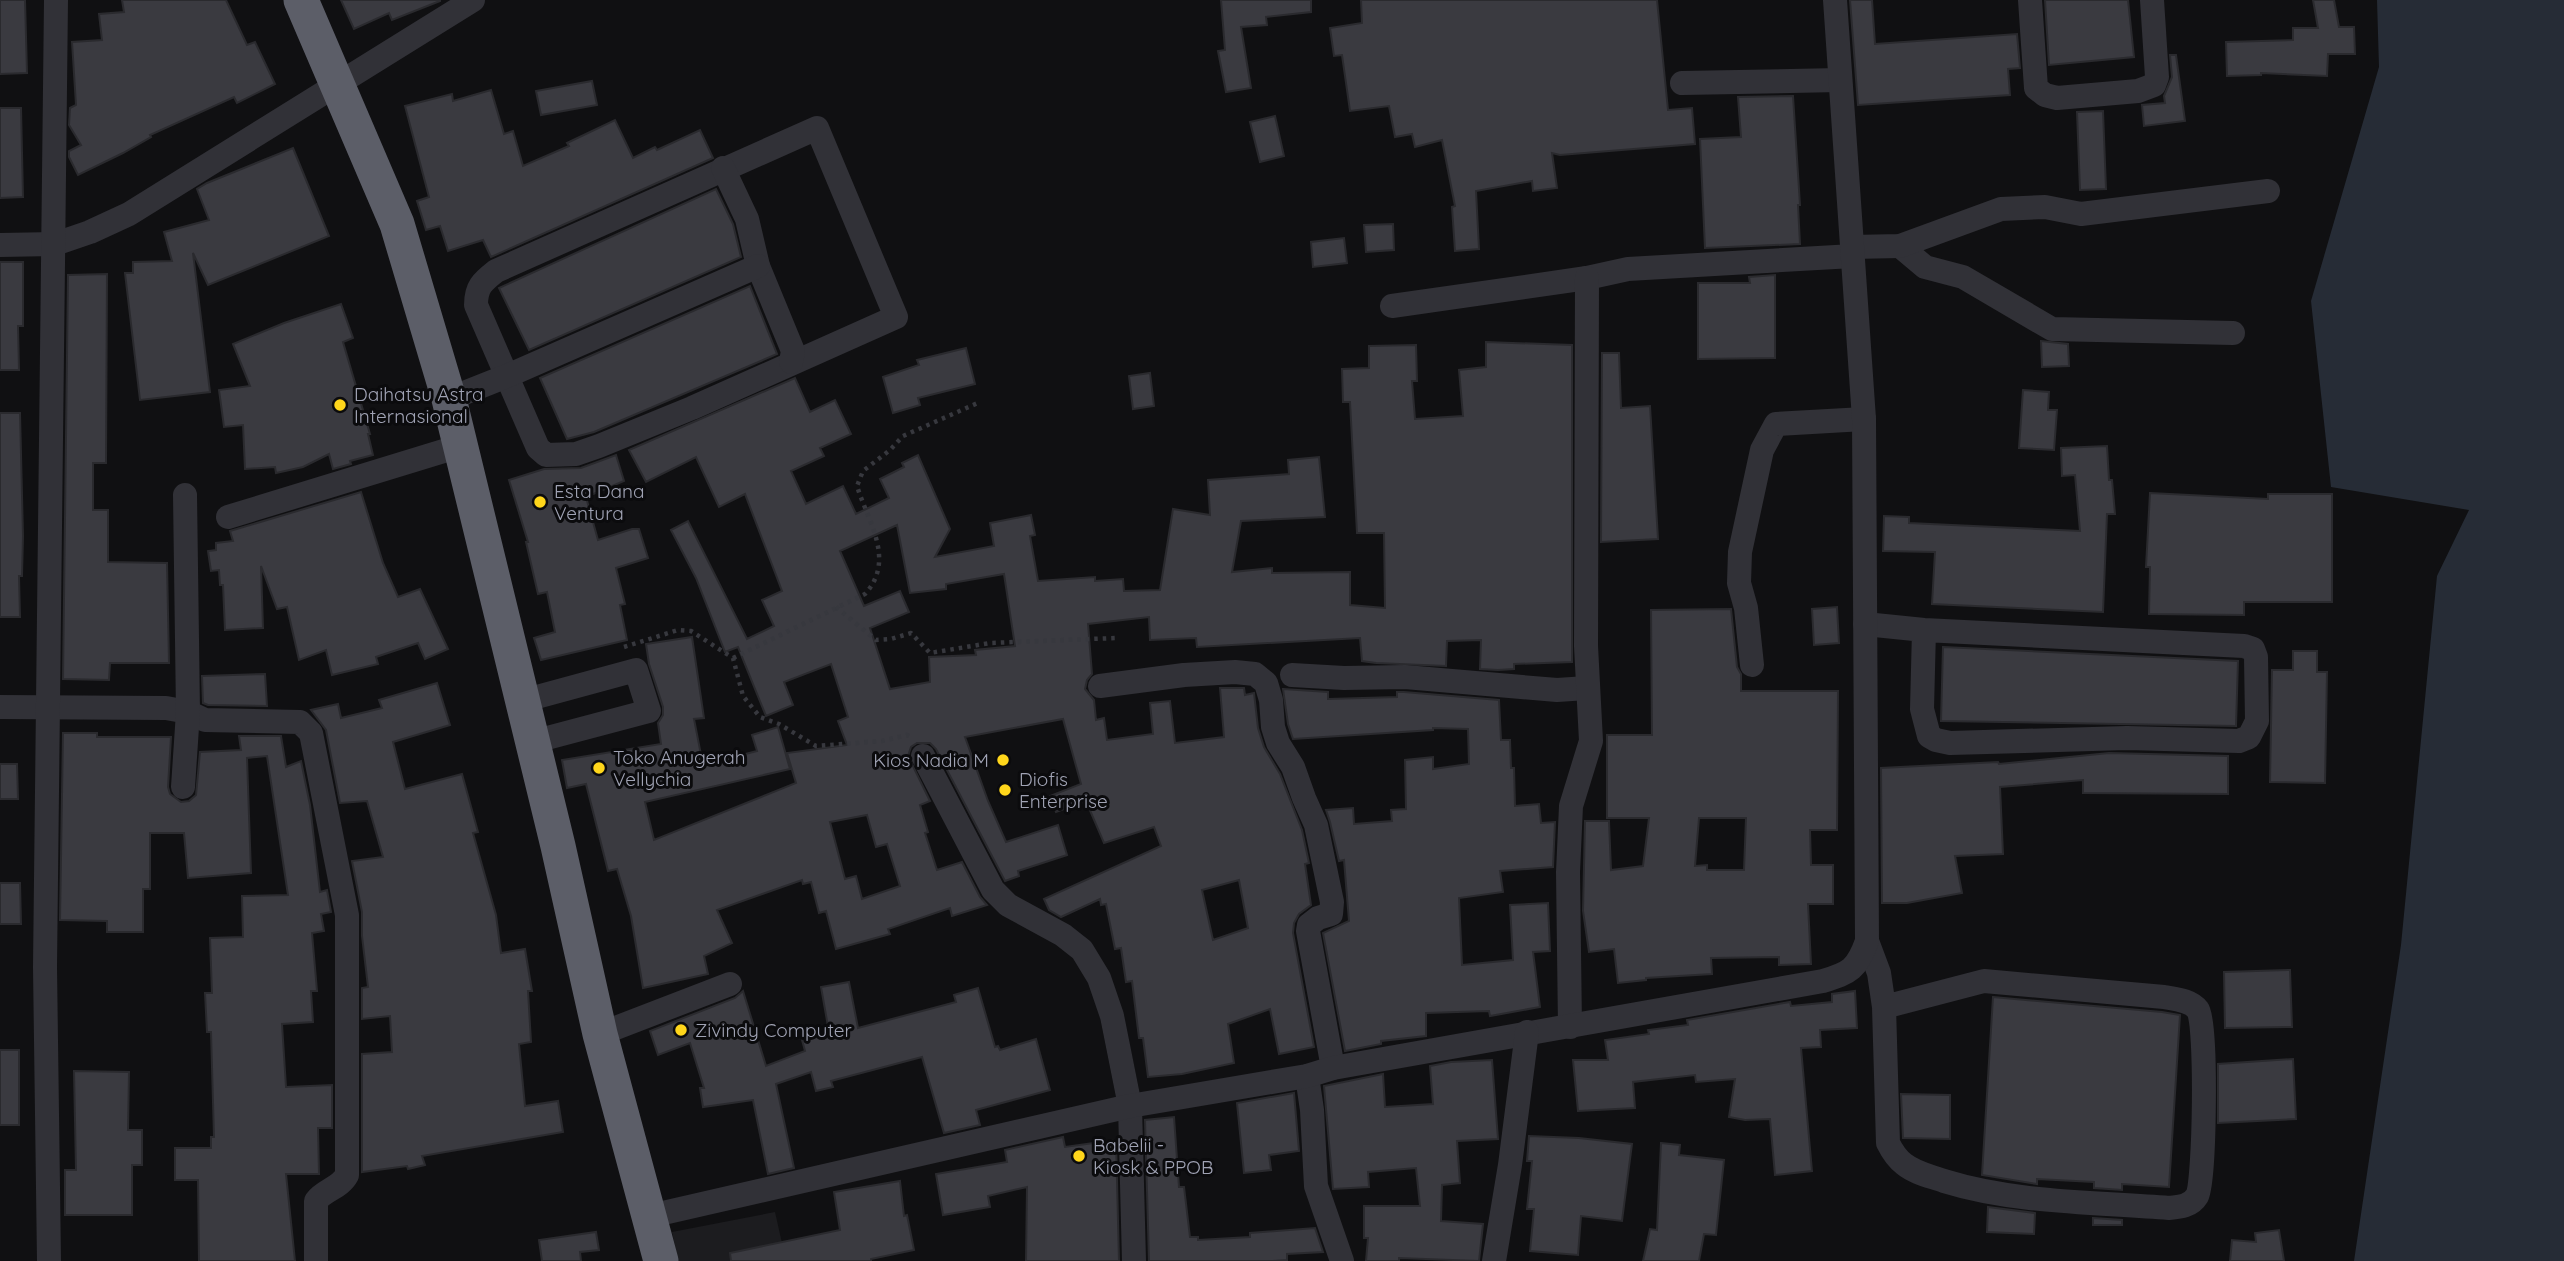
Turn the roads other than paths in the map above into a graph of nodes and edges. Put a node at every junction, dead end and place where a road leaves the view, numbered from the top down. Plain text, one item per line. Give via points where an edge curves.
1 (56, 0) edge
2 (301, 0) edge
3 (473, 0) edge
4 (1835, 0) edge
5 (2030, 0) edge
6 (2152, 0) edge
7 (1840, 80) junction
8 (338, 83) junction
9 (1682, 83) dead end
10 (723, 168) junction
11 (2267, 191) dead end
12 (55, 244) junction
13 (0, 245) edge
14 (1900, 246) junction
15 (1852, 251) junction
16 (758, 266) junction
17 (1587, 278) junction
18 (1392, 306) dead end
19 (2233, 333) dead end
20 (791, 362) junction
21 (508, 376) junction
22 (449, 399) junction
23 (1864, 419) junction
24 (460, 446) junction
25 (185, 495) dead end
26 (228, 517) dead end
27 (1865, 624) junction
28 (1924, 630) junction
29 (1752, 665) dead end
30 (1292, 675) dead end
31 (1100, 685) dead end
32 (1587, 688) junction
33 (522, 701) junction
34 (0, 707) edge
35 (49, 707) junction
36 (188, 712) junction
37 (532, 742) junction
38 (923, 756) road end
39 (183, 787) dead end
40 (1867, 941) junction
41 (730, 984) dead end
42 (1884, 1007) junction
43 (1570, 1027) junction
44 (1527, 1032) junction
45 (600, 1034) junction
46 (1333, 1068) junction
47 (1307, 1076) junction
48 (1130, 1106) junction
49 (650, 1216) junction
50 (49, 1261) edge
51 (316, 1261) edge
52 (661, 1261) edge
53 (1134, 1261) edge
54 (1342, 1261) edge
55 (1494, 1261) edge

1 - 12 street
2 - 8 highway
3 - 8 street
4 - 7 street
5 - 6 street via 2036,88 2057,98 2138,91 2154,85
7 - 9 street
7 - 15 street
8 - 12 street via 129,215
8 - 22 highway via 397,224
10 - 16 street via 747,219
10 - 20 street via 817,128 896,317
10 - 21 street via 496,271 480,284 476,304
11 - 14 street via 2081,214 2045,207 2001,209
12 - 13 street
12 - 35 street
14 - 15 street
14 - 19 street via 1925,267 1963,277 2052,329
15 - 17 street via 1629,269
15 - 23 street
16 - 20 street via 793,351
16 - 21 street
17 - 18 street
17 - 32 street
20 - 21 street via 599,446 557,456 545,455 538,448
21 - 22 street
22 - 24 highway
23 - 27 street
23 - 29 street via 1776,424 1762,450 1740,552 1739,583
24 - 26 street
24 - 33 highway
25 - 36 street
27 - 28 street
27 - 40 street
28 - 28 street via 2244,646 2253,649 2256,657 2257,721 2249,737 2239,741 1936,740 1929,736 1922,709
30 - 32 street
31 - 46 street via 1235,672 1255,674 1266,683 1278,743 1293,766 1316,825 1332,902 1331,914 1318,918 1308,931
32 - 43 street via 1591,741 1571,806
33 - 37 highway
33 - 37 street via 636,670 649,711
34 - 35 street
35 - 36 street
35 - 50 street
36 - 39 street
36 - 51 street via 205,720 300,722 311,733 347,915 349,978 347,1175 316,1201
37 - 45 highway
38 - 48 street via 993,890 1082,950 1100,978
40 - 42 street via 1879,973
40 - 43 street via 1860,961 1848,973 1823,981
41 - 45 street
42 - 42 street via 1984,981 2164,997 2196,1006 2203,1036 2199,1193 2192,1202 2169,1208 1999,1194 1930,1177 1904,1165 1888,1143
43 - 44 street
44 - 46 street
44 - 55 street
45 - 49 highway
46 - 47 street
47 - 48 street
47 - 54 street via 1316,1186
48 - 49 street
48 - 53 street
49 - 52 highway

